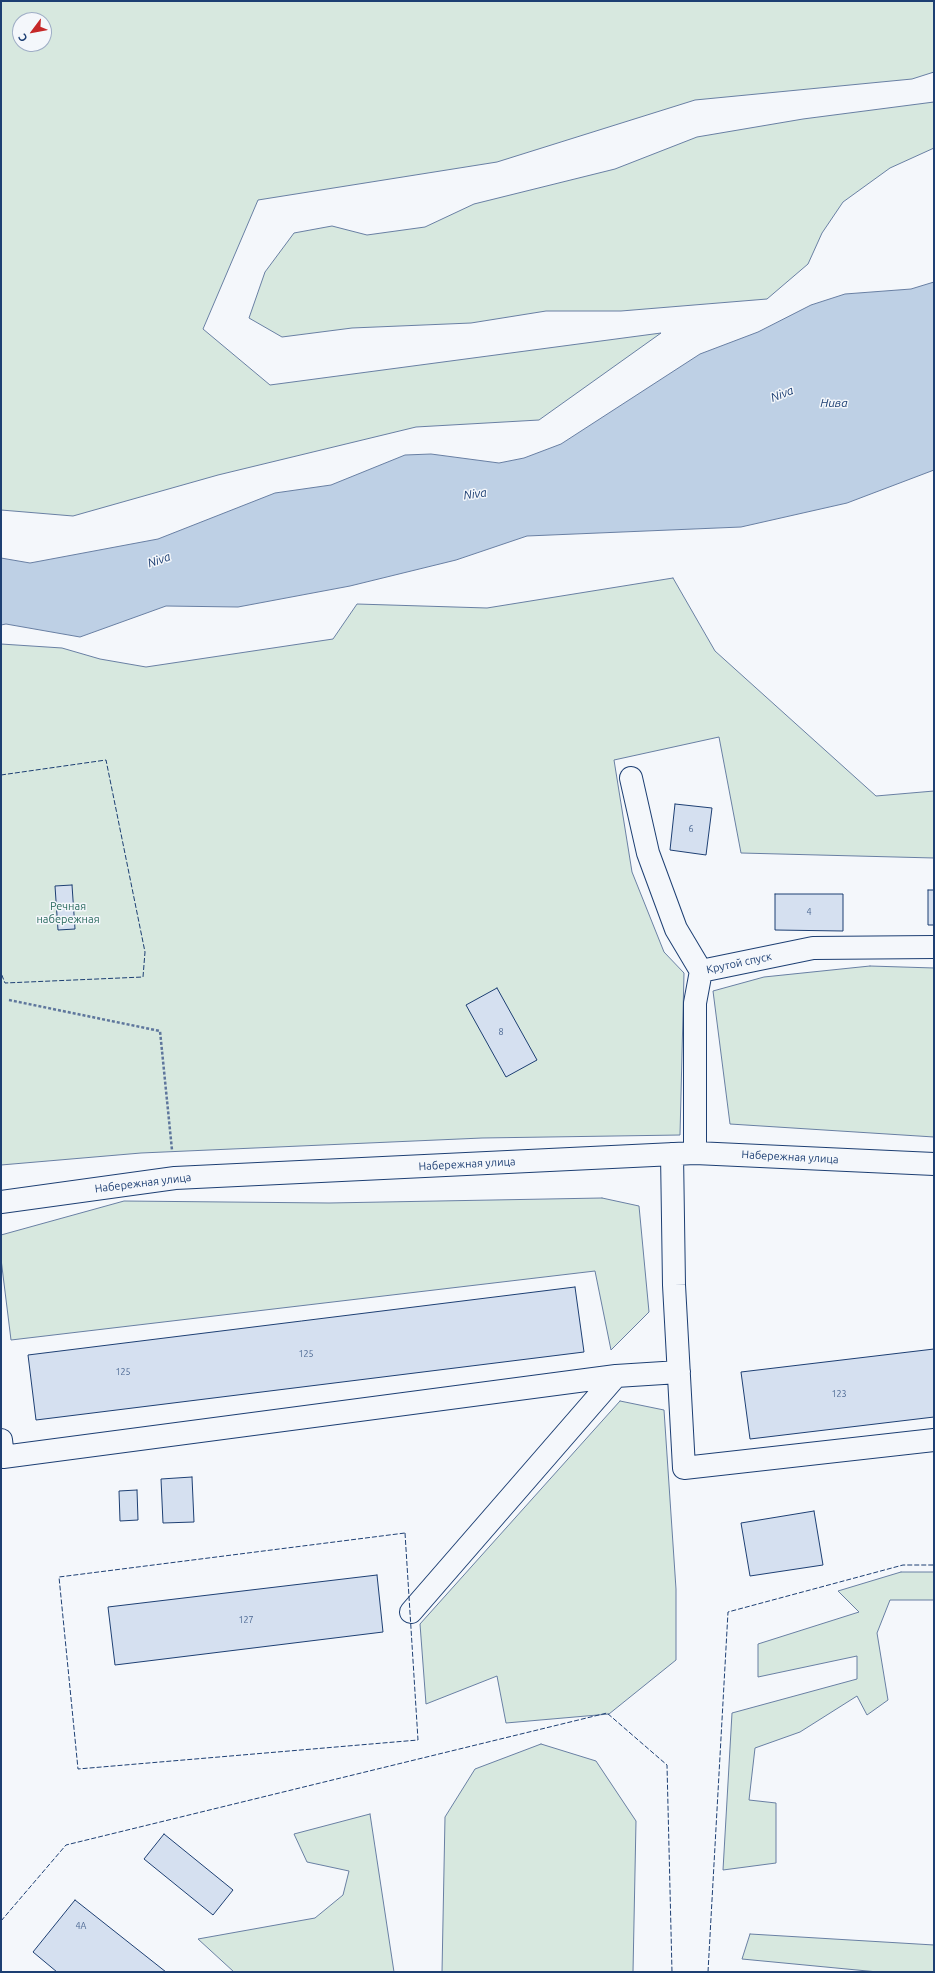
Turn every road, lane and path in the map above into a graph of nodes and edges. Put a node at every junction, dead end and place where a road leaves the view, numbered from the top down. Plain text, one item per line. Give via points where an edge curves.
1 (631, 778) dead end
2 (934, 947) edge
3 (701, 971) junction
4 (9, 1000) dead end
5 (695, 1153) junction
6 (672, 1154) junction
7 (934, 1164) edge
8 (175, 1178) junction
9 (1, 1202) edge
10 (679, 1372) junction
11 (616, 1376) junction
12 (1, 1440) edge
13 (934, 1440) edge
14 (411, 1612) dead end

1 - 3 street via 648,853 676,930
2 - 3 street, Крутой спуск via 813,948
3 - 5 street, Крутой спуск via 696,1003
4 - 8 path via 160,1031
5 - 6 street, Набережная улица
5 - 7 street, Набережная улица
6 - 8 street, Набережная улица
6 - 10 street via 674,1285
8 - 9 street, Набережная улица
10 - 11 street
10 - 13 street via 684,1468
11 - 12 street via 3,1456
11 - 14 street

